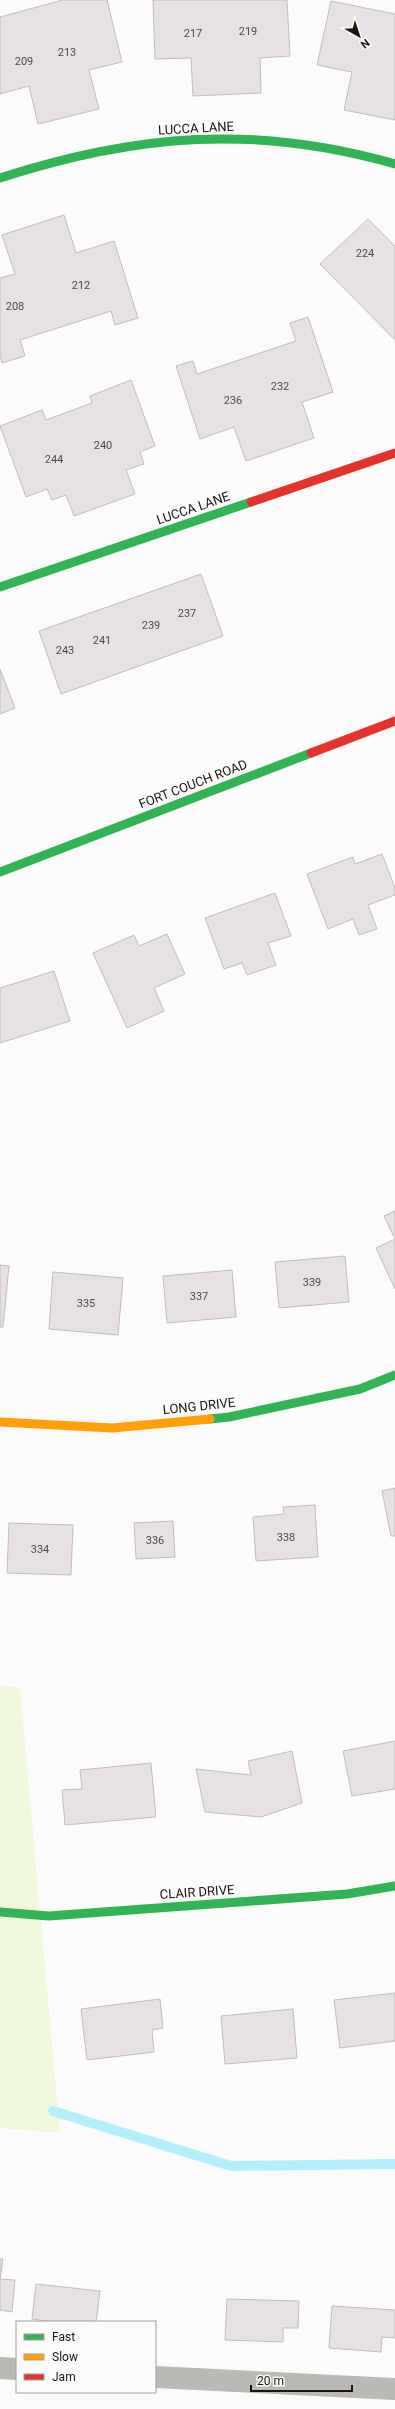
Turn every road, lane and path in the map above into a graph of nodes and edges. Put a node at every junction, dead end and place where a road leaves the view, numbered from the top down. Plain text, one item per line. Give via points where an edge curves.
1 (395, 164) edge
2 (0, 178) edge
3 (395, 453) edge
4 (0, 587) edge
5 (395, 721) edge
6 (0, 872) edge
7 (395, 1375) edge
8 (0, 1422) edge
9 (395, 1886) edge
10 (0, 1912) edge
11 (0, 2368) edge
12 (16, 2369) edge
13 (156, 2377) edge
14 (395, 2389) edge

1 - 2 street, LUCCA LANE via 339,149 294,142 206,139 153,143 103,151 53,162
3 - 4 street, LUCCA LANE
5 - 6 street, FORT COUCH ROAD
7 - 8 street, LONG DRIVE via 360,1389 229,1417 112,1428
9 - 10 street, CLAIR DRIVE via 347,1894 49,1916
11 - 12 street
13 - 14 street

